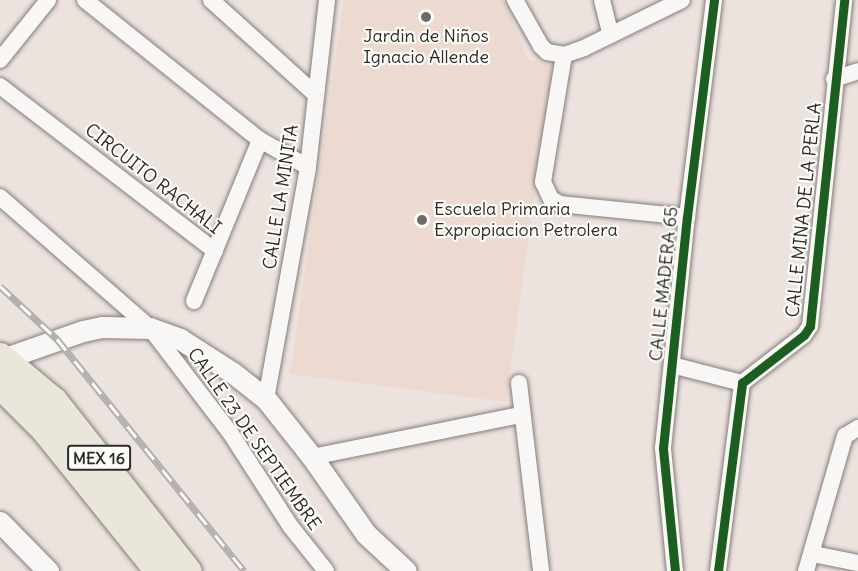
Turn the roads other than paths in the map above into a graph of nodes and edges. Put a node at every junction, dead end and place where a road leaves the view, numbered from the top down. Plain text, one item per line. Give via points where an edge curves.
1 (48, 0) edge
2 (85, 0) edge
3 (211, 0) edge
4 (327, 0) edge
5 (515, 0) edge
6 (602, 0) edge
7 (682, 0) edge
8 (714, 0) edge
9 (844, 0) edge
10 (611, 35) junction
11 (564, 55) junction
12 (0, 60) edge
13 (858, 71) edge
14 (834, 79) junction
15 (0, 86) edge
16 (315, 94) junction
17 (260, 141) junction
18 (308, 167) junction
19 (0, 197) edge
20 (687, 217) junction
21 (215, 251) junction
22 (194, 302) dead end
23 (150, 328) junction
24 (1, 358) edge
25 (672, 365) junction
26 (742, 382) junction
27 (519, 383) dead end
28 (0, 385) edge
29 (266, 399) junction
30 (521, 415) junction
31 (858, 428) edge
32 (312, 457) junction
33 (0, 522) edge
34 (813, 554) junction
35 (858, 563) edge
36 (48, 571) edge
37 (158, 571) edge
38 (188, 571) edge
39 (326, 571) edge
40 (406, 571) edge
41 (541, 571) edge
42 (675, 571) edge
43 (718, 571) edge
44 (806, 571) edge

1 - 12 street
2 - 17 street
3 - 16 street
4 - 16 street, CALLE LA MINITA
5 - 11 street via 541,46 554,55
6 - 10 street
7 - 10 street
8 - 20 street, CALLE MADERA 65
9 - 14 street, CALLE MINA DE LA PERLA
10 - 11 street
11 - 20 street via 543,182 551,199 560,204
13 - 14 street
14 - 26 street, CALLE MINA DE LA PERLA via 810,326 804,335
15 - 21 street, CIRCUITO RACHALI
16 - 18 street, CALLE LA MINITA
17 - 18 street
17 - 21 street, CIRCUITO RACHALI
18 - 29 street, CALLE LA MINITA
19 - 23 street, CALLE 23 DE SEPTIEMBRE
20 - 25 street, CALLE MADERA 65
21 - 22 street
23 - 24 street via 91,328
23 - 29 street via 180,339 233,372
23 - 39 street, CALLE 23 DE SEPTIEMBRE via 247,456 291,528
24 - 38 main road, MEX 16 via 54,400
25 - 26 street
25 - 42 street, CALLE MADERA 65 via 663,448
26 - 43 street
27 - 30 street
28 - 37 main road, MEX 16 via 44,429
29 - 32 street
30 - 32 street
30 - 41 street
31 - 34 street via 845,436
32 - 40 street via 366,534
33 - 36 street
34 - 35 street
34 - 44 street

